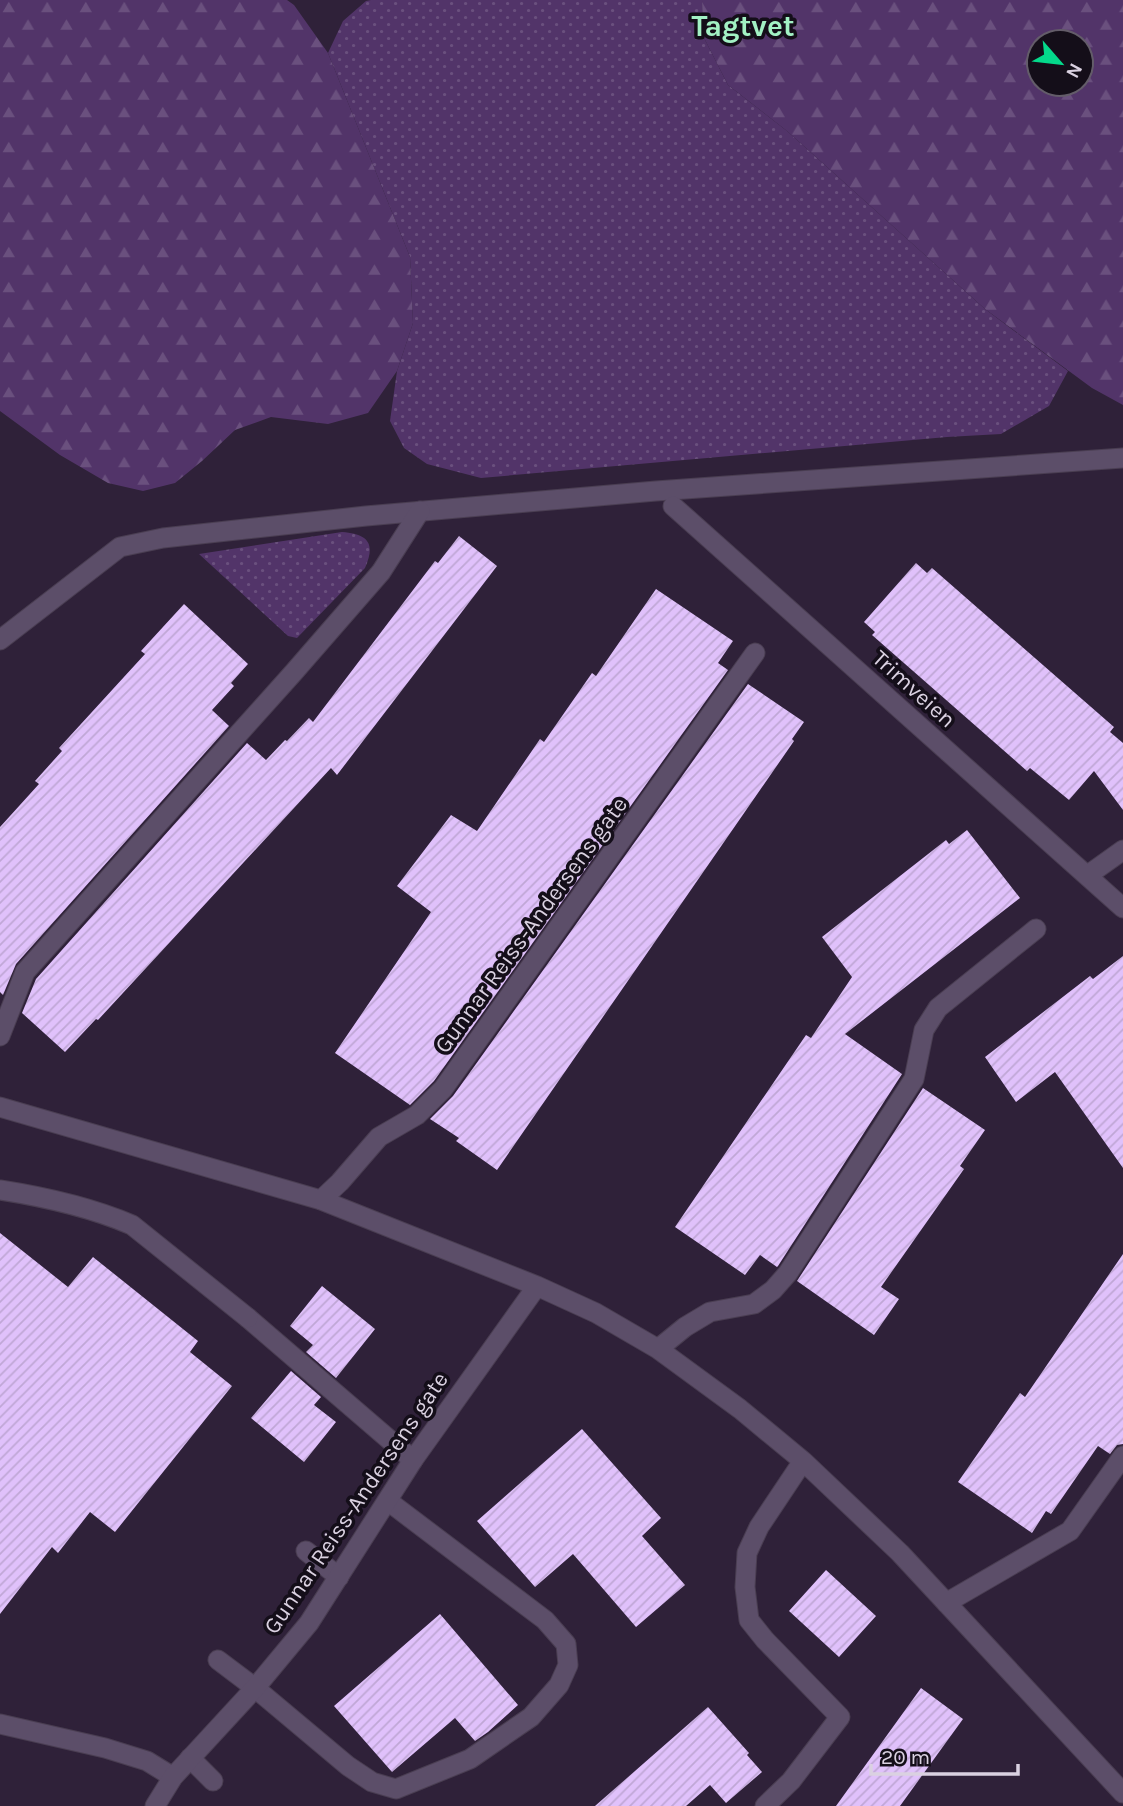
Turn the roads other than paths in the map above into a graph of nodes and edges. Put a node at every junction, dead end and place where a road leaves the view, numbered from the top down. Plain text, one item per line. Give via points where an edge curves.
1 (1123, 458) edge
2 (673, 506) dead end
3 (420, 511) junction
4 (0, 640) edge
5 (755, 653) dead end
6 (1123, 850) edge
7 (1088, 876) junction
8 (1123, 908) edge
9 (1036, 929) dead end
10 (0, 1036) edge
11 (0, 1107) edge
12 (0, 1190) edge
13 (321, 1200) junction
14 (537, 1286) junction
15 (658, 1349) junction
16 (1123, 1456) edge
17 (413, 1460) junction
18 (803, 1461) junction
19 (387, 1501) junction
20 (306, 1551) dead end
21 (339, 1577) junction
22 (946, 1603) junction
23 (218, 1660) dead end
24 (254, 1688) junction
25 (0, 1724) edge
26 (190, 1758) junction
27 (173, 1777) junction
28 (213, 1781) dead end
29 (1123, 1793) edge
30 (155, 1806) edge
31 (765, 1806) edge

1 - 3 street
2 - 7 street, Trimveien
3 - 4 street via 163,538 120,547
3 - 10 street via 381,572 25,972
5 - 13 street, Gunnar Reiss-Andersens gate via 443,1089 417,1115 379,1137
6 - 7 street
7 - 8 street, Trimveien
9 - 15 street via 938,1008 924,1030 914,1079 773,1290 754,1304 710,1312
11 - 13 street
12 - 17 street via 48,1198 132,1225
13 - 14 street
14 - 15 street
14 - 17 street, Gunnar Reiss-Andersens gate
15 - 18 street
16 - 22 street via 1070,1531
17 - 19 street, Gunnar Reiss-Andersens gate
18 - 22 street
18 - 31 street via 758,1527 747,1553 749,1620 840,1717 791,1781
19 - 21 street, Gunnar Reiss-Andersens gate
19 - 24 street via 545,1620 566,1644 568,1665 559,1685 531,1717 470,1759 396,1789 372,1782 348,1766
20 - 21 street
21 - 24 street, Gunnar Reiss-Andersens gate via 309,1623
22 - 29 street
23 - 24 street
24 - 26 street, Gunnar Reiss-Andersens gate
25 - 27 street via 147,1760
26 - 27 street, Gunnar Reiss-Andersens gate
26 - 28 street
27 - 30 street, Gunnar Reiss-Andersens gate

